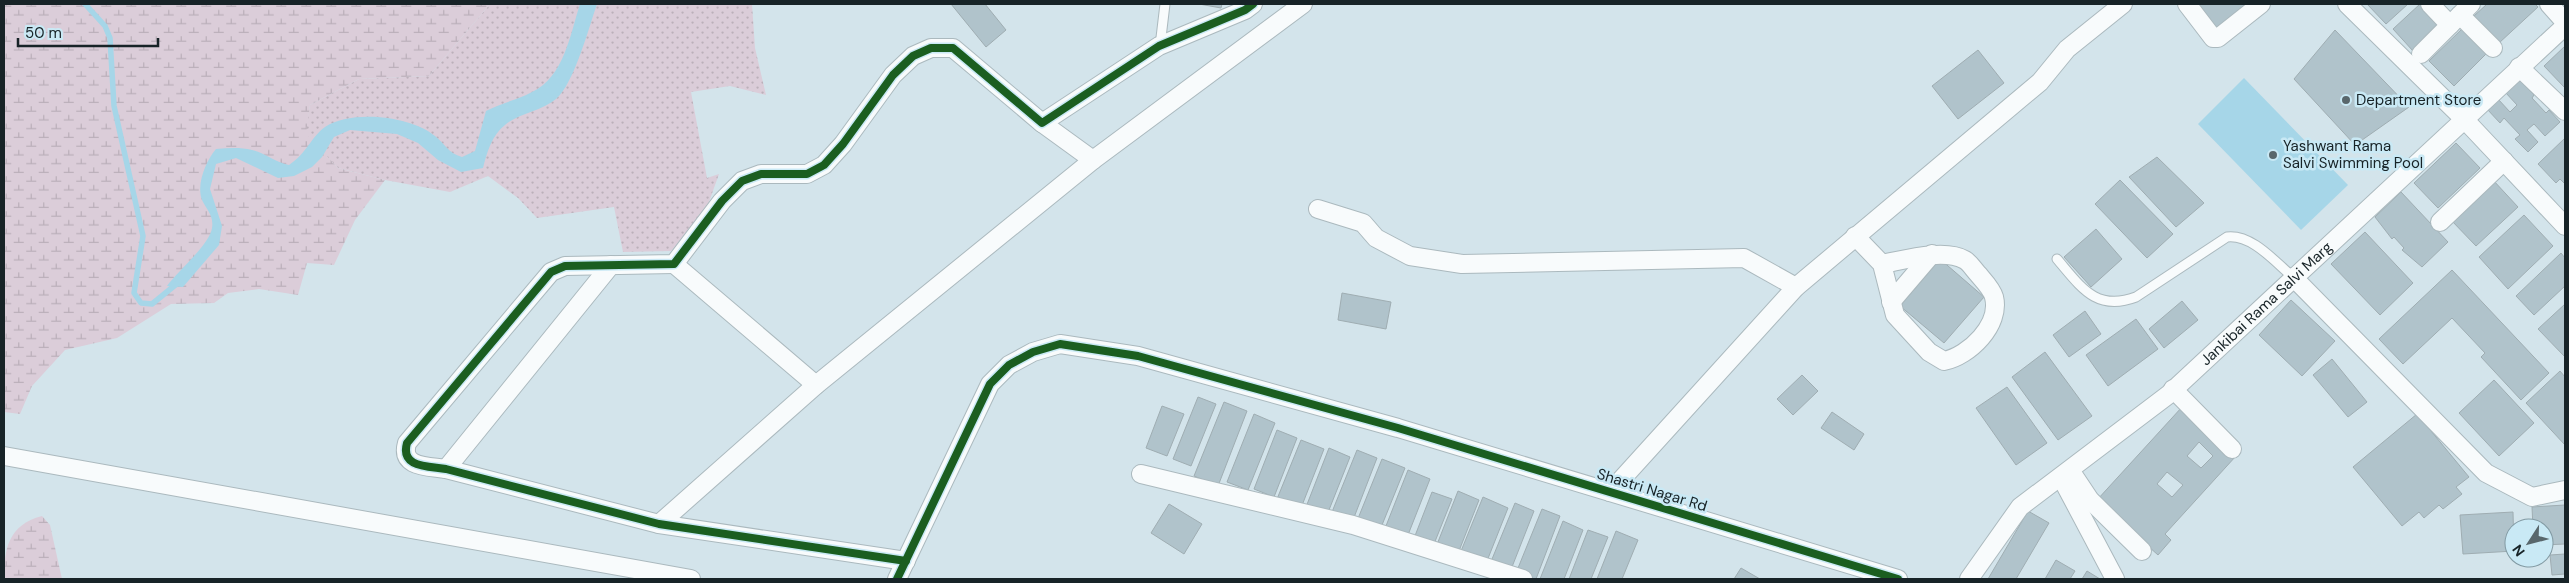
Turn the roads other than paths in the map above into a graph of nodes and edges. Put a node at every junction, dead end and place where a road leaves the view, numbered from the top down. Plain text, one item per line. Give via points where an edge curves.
1 (1165, 4) edge
2 (1253, 4) edge
3 (1303, 4) edge
4 (2123, 4) edge
5 (2187, 4) edge
6 (2261, 4) edge
7 (2347, 4) edge
8 (2430, 4) edge
9 (2548, 4) edge
10 (2460, 15) edge
11 (2565, 22) edge
12 (2565, 26) edge
13 (1160, 46) junction
14 (2493, 48) dead end
15 (2421, 54) dead end
16 (2519, 67) junction
17 (2565, 111) edge
18 (2466, 120) junction
19 (1042, 123) junction
20 (1093, 160) junction
21 (2504, 161) junction
22 (1318, 209) dead end
23 (2440, 222) dead end
24 (2565, 226) edge
25 (1855, 236) junction
26 (1932, 254) junction
27 (2057, 259) dead end
28 (674, 264) junction
29 (1882, 264) junction
30 (611, 265) junction
31 (2293, 277) junction
32 (1796, 287) junction
33 (1891, 302) junction
34 (816, 386) junction
35 (2174, 389) junction
36 (2232, 449) dead end
37 (4, 456) edge
38 (446, 469) junction
39 (1141, 474) dead end
40 (2066, 474) junction
41 (2565, 490) edge
42 (1610, 492) junction
43 (659, 524) junction
44 (2142, 551) dead end
45 (906, 561) junction
46 (692, 579) edge
47 (897, 579) edge
48 (1523, 579) edge
49 (1895, 579) edge
50 (1969, 579) edge
51 (2115, 579) edge

1 - 13 lane
2 - 13 street
3 - 20 street
4 - 25 street via 2067,49 2040,82
5 - 6 street via 2213,38 2218,38
7 - 18 street
8 - 10 street
9 - 11 street
10 - 14 street
10 - 15 street
12 - 16 street, Jankibai Rama Salvi Marg
13 - 19 street
16 - 17 street
16 - 18 street, Jankibai Rama Salvi Marg
18 - 21 street
18 - 31 street, Jankibai Rama Salvi Marg
19 - 20 street
19 - 28 street via 953,48 931,48 913,56 893,75 824,165 808,174 761,174 742,181 722,201
20 - 34 street
21 - 23 street
21 - 24 street
22 - 32 street via 1363,223 1376,238 1410,256 1462,264 1744,258
25 - 29 street
25 - 32 street
26 - 29 street
26 - 33 street
26 - 33 street via 1965,260 1994,296 1993,314 1981,339 1954,359 1944,361 1929,352 1895,315
27 - 31 lane via 2083,289 2110,303 2136,297 2232,237 2247,240
28 - 30 street
28 - 34 street
29 - 33 street
30 - 38 street
30 - 38 street via 565,266 551,272 407,444 404,452 411,463
31 - 35 street, Jankibai Rama Salvi Marg
31 - 41 street via 2486,473 2532,497
32 - 42 street
34 - 43 street
35 - 36 street
35 - 40 street, Jankibai Rama Salvi Marg
37 - 46 street
38 - 43 street
39 - 48 street via 1353,525
40 - 44 street
40 - 50 street, Jankibai Rama Salvi Marg via 2020,507
40 - 51 street
42 - 45 street, Shastri Nagar Rd via 1398,428 1138,356 1060,344 1032,352 1009,365 990,384
42 - 49 street, Shastri Nagar Rd
43 - 45 street
45 - 47 street, Shastri Nagar Rd

